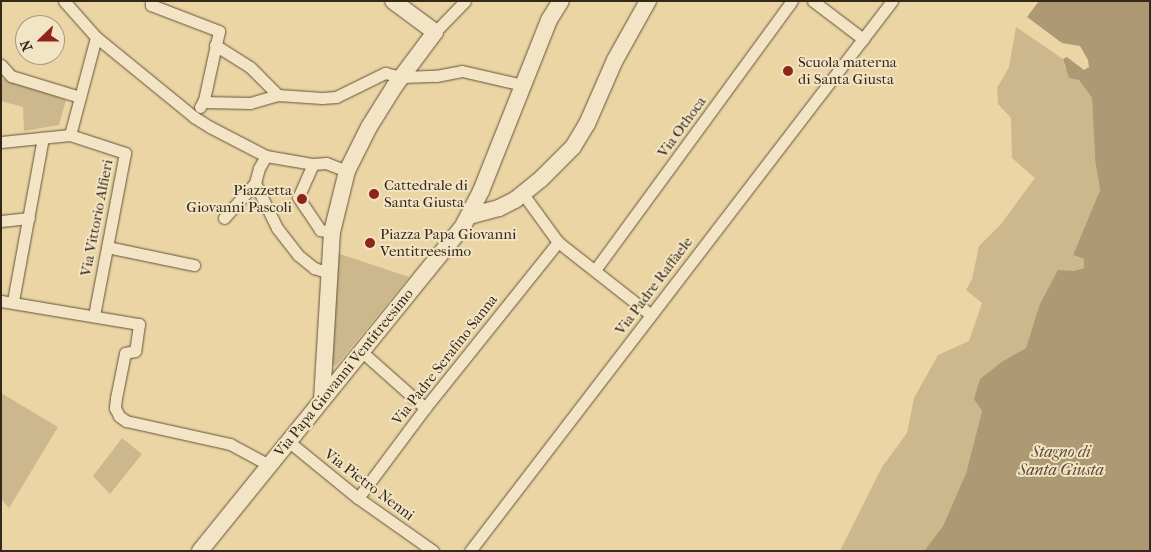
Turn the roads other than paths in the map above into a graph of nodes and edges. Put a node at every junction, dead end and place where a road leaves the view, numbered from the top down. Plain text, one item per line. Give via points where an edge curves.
1 (64, 1) edge
2 (151, 1) edge
3 (393, 1) edge
4 (464, 1) edge
5 (561, 1) edge
6 (648, 1) edge
7 (792, 1) edge
8 (812, 1) edge
9 (892, 1) edge
10 (435, 32) junction
11 (96, 37) junction
12 (863, 39) junction
13 (216, 45) junction
14 (1, 66) edge
15 (401, 77) junction
16 (523, 85) junction
17 (278, 95) junction
18 (80, 97) junction
19 (204, 102) junction
20 (194, 117) junction
21 (70, 135) junction
22 (44, 138) junction
23 (1, 142) edge
24 (266, 156) junction
25 (313, 164) junction
26 (346, 171) junction
27 (255, 184) junction
28 (481, 191) junction
29 (523, 194) junction
30 (499, 208) junction
31 (469, 216) junction
32 (29, 218) junction
33 (224, 218) dead end
34 (1, 221) edge
35 (332, 232) junction
36 (558, 242) junction
37 (107, 248) junction
38 (194, 265) dead end
39 (595, 270) junction
40 (330, 273) junction
41 (1, 301) edge
42 (13, 302) junction
43 (651, 315) junction
44 (94, 316) junction
45 (362, 351) junction
46 (322, 400) junction
47 (425, 408) junction
48 (288, 441) junction
49 (269, 465) junction
50 (358, 498) junction
51 (200, 551) edge
52 (433, 551) edge
53 (470, 551) edge

1 - 11 street
2 - 13 street via 151,5 219,31
3 - 10 main road
4 - 10 street
5 - 16 main road, Via Papa Giovanni Ventitreesimo via 549,20
6 - 29 main road via 615,60 587,124 572,147
7 - 39 street, Via Othoca
8 - 12 street
9 - 12 street, Via Padre Raffaele
10 - 15 main road
11 - 18 street
11 - 20 street
12 - 43 street, Via Padre Raffaele
13 - 17 street via 250,67
13 - 19 street
14 - 18 street via 10,76
15 - 16 street via 436,76 462,70
15 - 17 street via 385,73 336,97
15 - 26 main road
16 - 28 main road, Via Papa Giovanni Ventitreesimo
17 - 19 street via 250,103
18 - 21 street
19 - 20 street
20 - 24 street
21 - 22 street
21 - 37 street, Via Vittorio Alfieri via 125,153
22 - 23 street
22 - 32 street
24 - 25 street
24 - 27 street
25 - 26 street via 326,163
25 - 35 street via 298,197 320,230
26 - 35 main road
27 - 33 street
27 - 40 street via 277,228 298,255 314,268
28 - 30 main road via 485,201
28 - 31 main road, Via Papa Giovanni Ventitreesimo
29 - 30 main road
29 - 36 street
30 - 31 main road
31 - 45 main road, Via Papa Giovanni Ventitreesimo
32 - 34 street
32 - 42 street
35 - 40 main road
36 - 39 street
36 - 47 street, Via Padre Serafino Sanna
37 - 38 street
37 - 44 street, Via Vittorio Alfieri
39 - 43 street
40 - 46 main road
41 - 42 street
42 - 44 street
43 - 53 street, Via Padre Raffaele
44 - 49 street via 138,324 135,351 125,353 115,408 119,416 126,421 230,444
45 - 46 main road, Via Papa Giovanni Ventitreesimo
45 - 47 street
46 - 48 main road, Via Papa Giovanni Ventitreesimo
47 - 50 street, Via Padre Serafino Sanna
48 - 49 main road, Via Papa Giovanni Ventitreesimo
48 - 50 street, Via Pietro Nenni
49 - 51 main road, Via Papa Giovanni Ventitreesimo
50 - 52 street, Via Pietro Nenni

